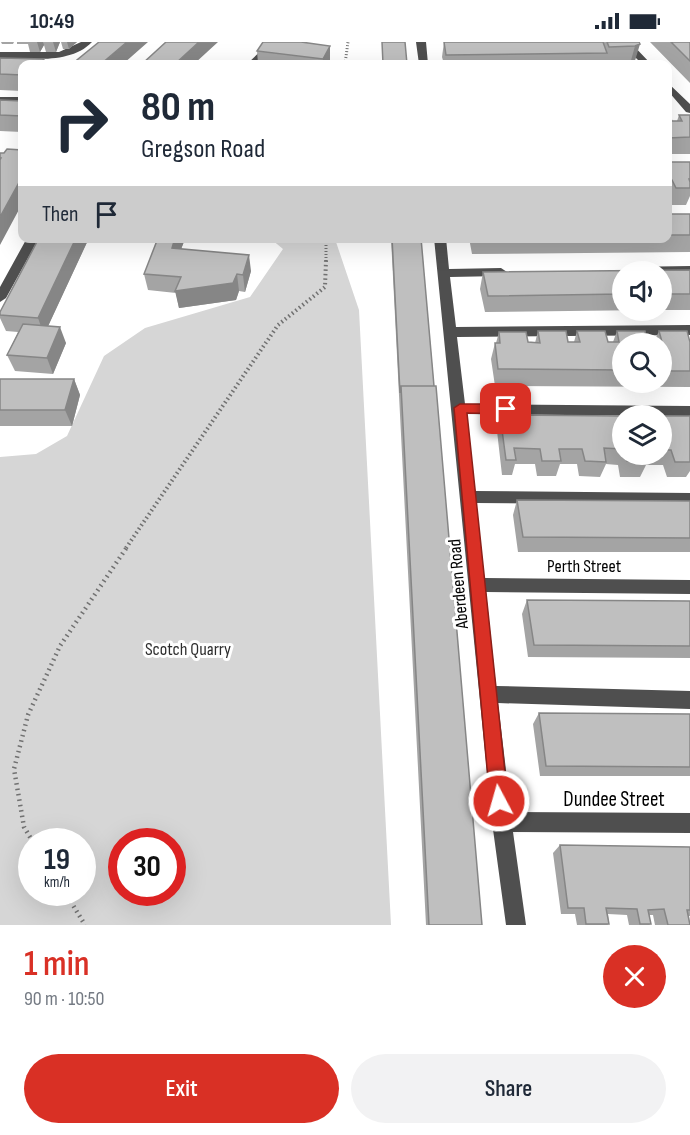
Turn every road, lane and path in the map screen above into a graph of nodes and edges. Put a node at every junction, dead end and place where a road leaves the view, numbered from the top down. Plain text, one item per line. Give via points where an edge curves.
1 (87, 42) edge
2 (275, 42) edge
3 (348, 42) edge
4 (422, 42) edge
5 (625, 42) edge
6 (0, 55) edge
7 (255, 60) edge
8 (346, 60) edge
9 (424, 60) edge
10 (643, 60) edge
11 (672, 90) edge
12 (0, 100) edge
13 (18, 100) edge
14 (690, 110) edge
15 (30, 243) edge
16 (326, 243) edge
17 (441, 243) edge
18 (690, 270) edge
19 (608, 271) edge
20 (514, 272) edge
21 (444, 273) junction
22 (0, 298) edge
23 (690, 330) edge
24 (451, 332) junction
25 (460, 408) junction
26 (690, 411) edge
27 (469, 497) junction
28 (690, 499) edge
29 (478, 585) junction
30 (690, 587) edge
31 (488, 694) junction
32 (690, 700) edge
33 (502, 822) junction
34 (690, 823) edge
35 (25, 828) edge
36 (73, 906) edge
37 (85, 925) edge
38 (516, 925) edge

1 - 6 street via 61,55
2 - 7 street
3 - 8 path
4 - 9 street
5 - 10 street
11 - 14 street
12 - 13 street
15 - 22 street
16 - 35 path via 325,287 278,325 60,646 28,715 14,769
17 - 21 street, Aberdeen Road
18 - 19 street
20 - 21 street
21 - 24 street, Aberdeen Road
23 - 24 street
24 - 25 street, Aberdeen Road
25 - 26 street
25 - 27 street, Aberdeen Road
27 - 28 street
27 - 29 street, Aberdeen Road
29 - 30 street, Perth Street
29 - 31 street, Aberdeen Road
31 - 32 street
31 - 33 street, Aberdeen Road
33 - 34 street, Dundee Street
33 - 38 street, Aberdeen Road
36 - 37 path

